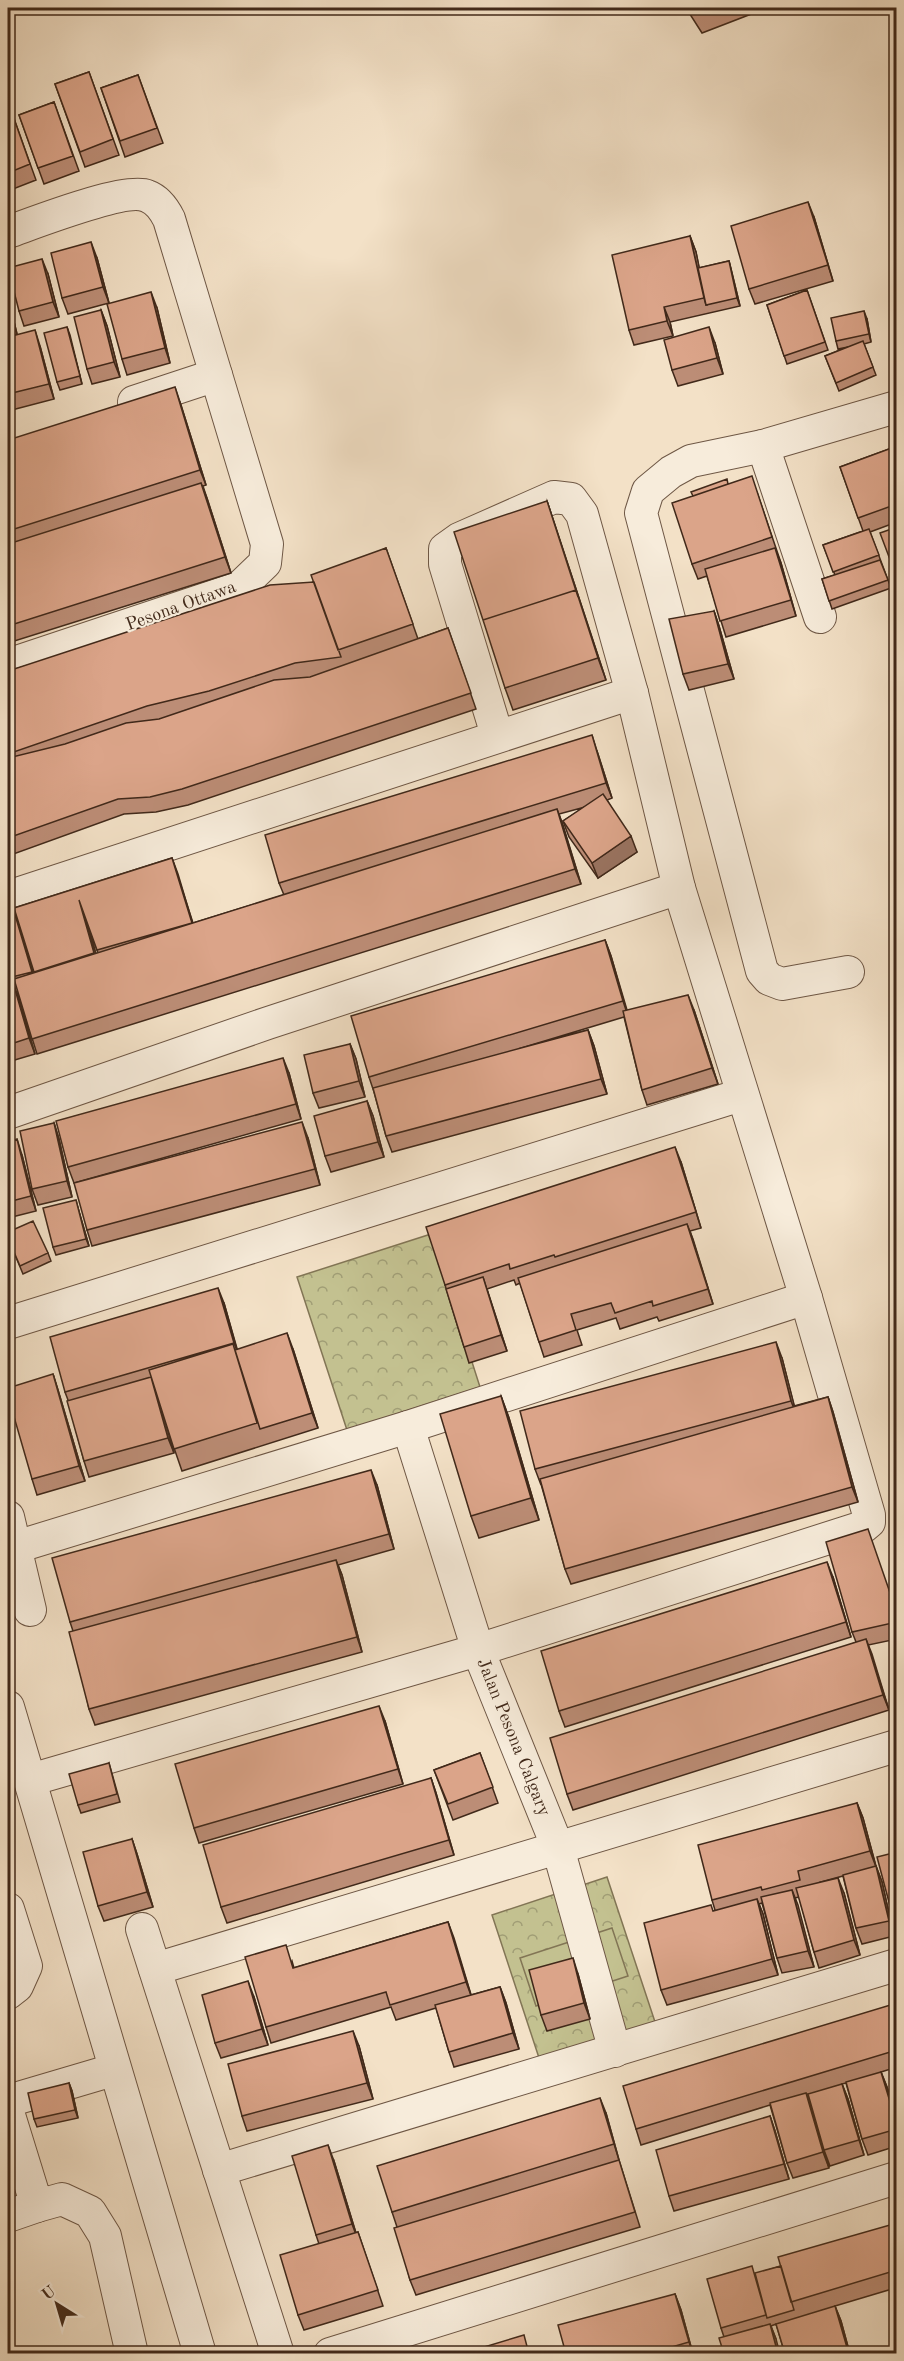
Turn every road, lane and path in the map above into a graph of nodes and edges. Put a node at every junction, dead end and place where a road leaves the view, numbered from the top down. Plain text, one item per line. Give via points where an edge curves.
1 (8, 232) edge
2 (216, 375) junction
3 (897, 407) edge
4 (106, 411) edge
5 (763, 446) junction
6 (820, 618) dead end
7 (8, 665) edge
8 (632, 693) junction
9 (497, 735) junction
10 (679, 888) junction
11 (8, 897) edge
12 (848, 972) dead end
13 (741, 1095) junction
14 (8, 1113) edge
15 (806, 1298) junction
16 (8, 1323) edge
17 (408, 1427) junction
18 (8, 1517) edge
19 (16, 1547) junction
20 (30, 1610) dead end
21 (478, 1650) junction
22 (8, 1707) edge
23 (897, 1746) edge
24 (30, 1780) junction
25 (558, 1848) junction
26 (8, 1909) edge
27 (142, 1929) dead end
28 (897, 1965) edge
29 (155, 1969) junction
30 (8, 1993) edge
31 (615, 2051) junction
32 (113, 2070) junction
33 (8, 2101) edge
34 (8, 2112) edge
35 (219, 2170) junction
36 (897, 2178) edge
37 (37, 2205) junction
38 (8, 2216) edge
39 (132, 2354) edge
40 (200, 2354) edge
41 (278, 2354) edge
42 (330, 2354) edge

1 - 2 street, Pesona Ottawa via 120,195 145,195 153,199 169,219
2 - 4 street
2 - 7 street, Pesona Ottawa via 267,544 265,563 239,588
3 - 5 street
5 - 6 street
5 - 12 street via 691,461 648,490 641,513 762,971 782,984
8 - 9 street
8 - 9 street via 582,514 571,500 554,497 445,549 445,564
8 - 10 street
9 - 11 street
10 - 13 street
10 - 14 street
13 - 15 street
13 - 16 street
15 - 17 street
15 - 21 street via 869,1522
17 - 19 street
17 - 21 street, Jalan Pesona Calgary
18 - 19 street
19 - 20 street
21 - 24 street
21 - 25 street, Jalan Pesona Calgary
22 - 24 street
23 - 25 street
24 - 32 street
25 - 29 street
25 - 31 street, Jalan Pesona Calgary
26 - 30 street via 26,1966 17,1986
27 - 29 street
28 - 31 street
29 - 35 street
31 - 35 street
32 - 33 street
32 - 40 street
34 - 37 street
35 - 41 street
36 - 42 street
37 - 38 street
37 - 39 street via 62,2199 90,2212 105,2236

